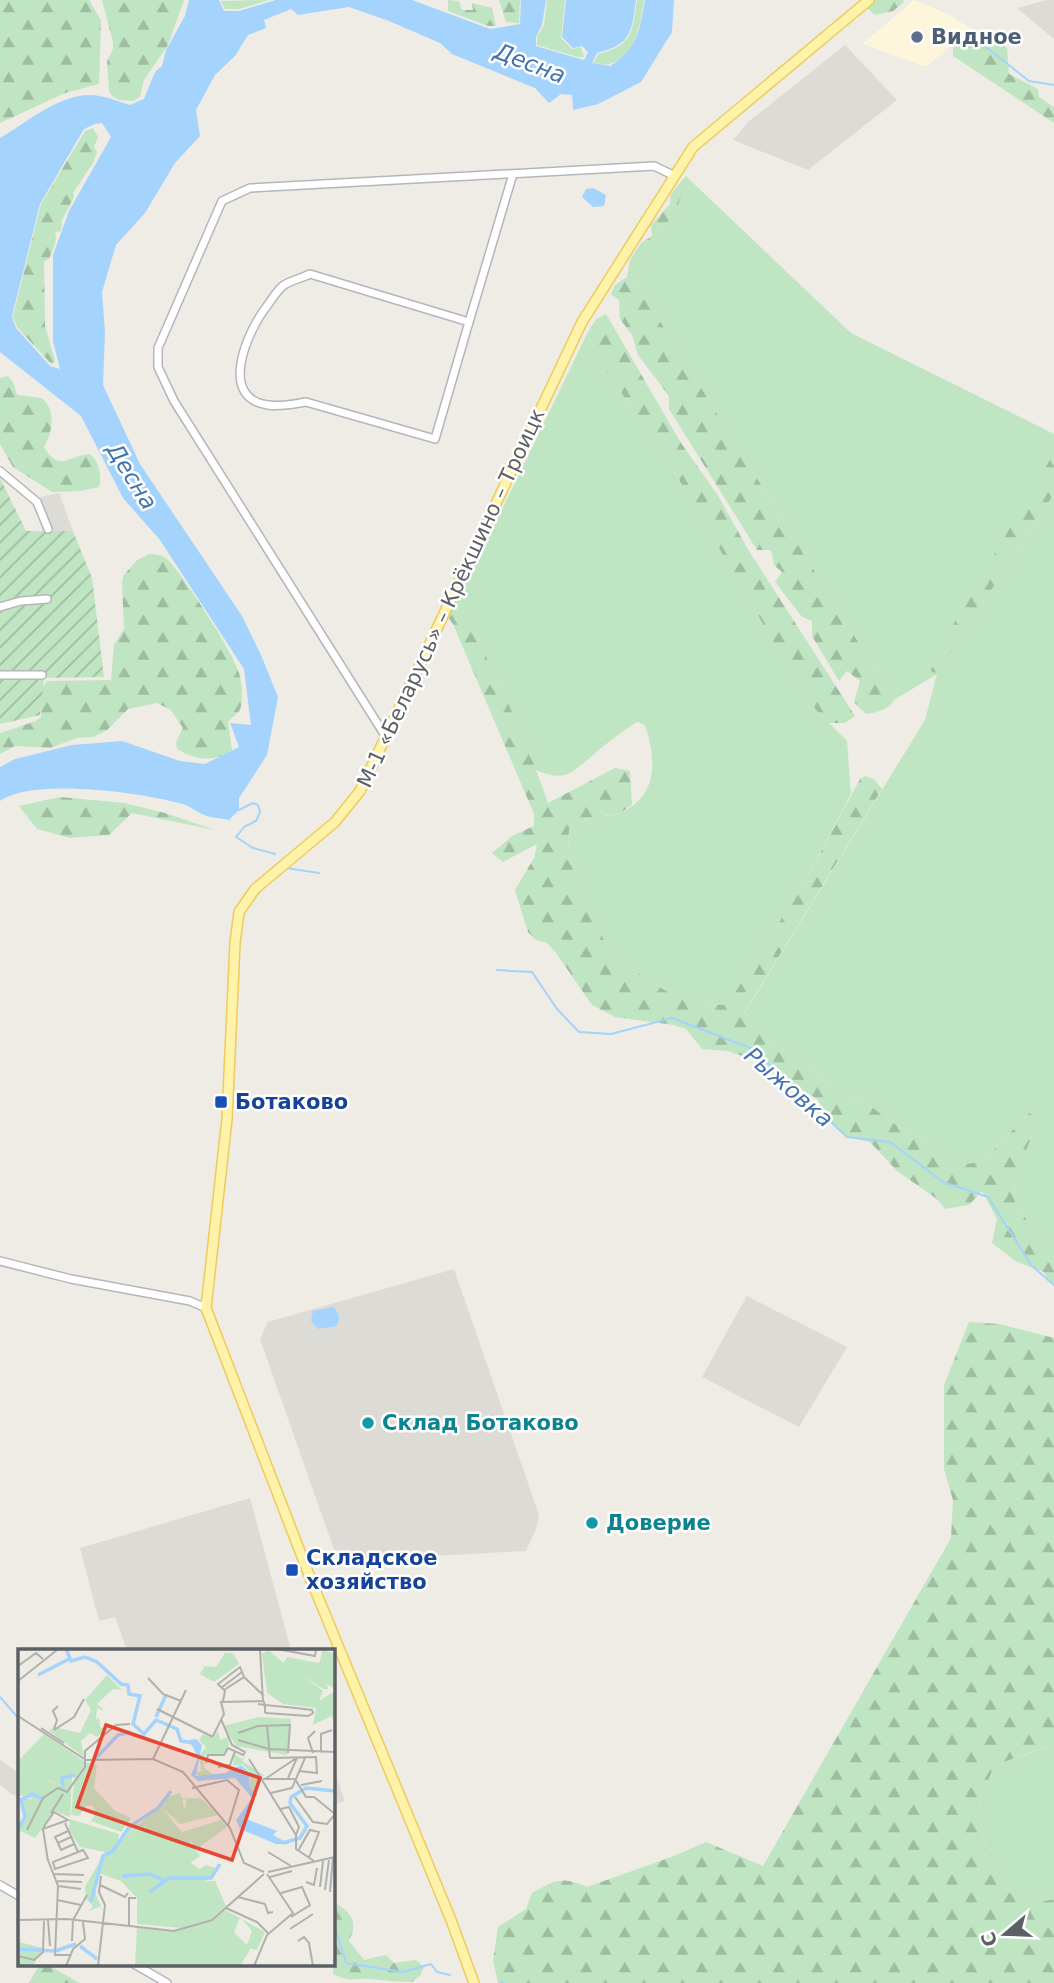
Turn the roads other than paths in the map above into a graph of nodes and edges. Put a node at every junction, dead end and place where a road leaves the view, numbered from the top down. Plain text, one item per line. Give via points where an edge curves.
1 (869, 0) edge
2 (513, 174) junction
3 (674, 176) junction
4 (470, 322) junction
5 (0, 471) edge
6 (48, 529) dead end
7 (47, 599) dead end
8 (0, 607) edge
9 (0, 675) edge
10 (42, 675) dead end
11 (386, 737) junction
12 (0, 1261) edge
13 (205, 1308) junction
14 (0, 1885) edge
15 (18, 1895) edge
16 (137, 1966) edge
17 (167, 1983) edge
18 (474, 1983) edge

1 - 3 main road, М-1 «Беларусь» – Крёкшино – Троицк via 693,147
2 - 3 street via 654,166
2 - 4 street
2 - 11 street via 250,188 222,201 158,348 158,367 174,401
3 - 11 main road, М-1 «Беларусь» – Крёкшино – Троицк via 582,322
4 - 4 street via 310,274 283,285 254,321 239,375 245,392 267,405 306,402 435,439
5 - 6 street via 37,502
7 - 8 street
9 - 10 street
11 - 13 main road, М-1 «Беларусь» – Крёкшино – Троицк via 360,791 335,822 255,889 239,912 228,1111
12 - 13 street
13 - 18 main road
14 - 15 street
16 - 17 street

